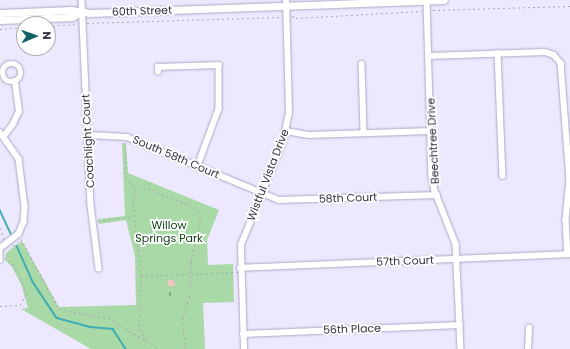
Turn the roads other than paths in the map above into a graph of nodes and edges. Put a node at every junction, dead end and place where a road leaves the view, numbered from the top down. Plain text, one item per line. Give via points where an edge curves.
1 (82, 0) edge
2 (427, 0) edge
3 (444, 0) edge
4 (286, 3) edge
5 (0, 13) edge
6 (80, 13) junction
7 (0, 20) edge
8 (498, 53) junction
9 (429, 56) junction
10 (362, 64) dead end
11 (158, 72) dead end
12 (15, 81) dead end
13 (286, 131) junction
14 (432, 131) junction
15 (364, 132) junction
16 (2, 134) edge
17 (88, 135) junction
18 (198, 166) junction
19 (503, 176) dead end
20 (261, 193) junction
21 (437, 195) junction
22 (0, 249) edge
23 (2, 253) edge
24 (569, 254) edge
25 (457, 258) junction
26 (0, 260) edge
27 (99, 268) dead end
28 (240, 270) junction
29 (460, 325) junction
30 (529, 328) dead end
31 (243, 334) junction
32 (244, 349) edge
33 (461, 349) edge
34 (528, 349) edge

1 - 6 street, Coachlight Court
2 - 3 street, 60th Street
2 - 4 street, 60th Street
2 - 9 street, Beechtree Drive
4 - 6 street, 60th Street
4 - 13 street, Wistful Vista Drive via 291,100
5 - 6 street, 60th Street via 72,10
6 - 7 street, 60th Street via 72,17
6 - 17 street, Coachlight Court
8 - 9 street
8 - 19 street
8 - 24 street via 550,53 561,63 564,72 570,179 566,220
9 - 14 street, Beechtree Drive
10 - 15 street
11 - 18 street via 158,67 219,65 219,109
12 - 16 street via 19,111 13,124
13 - 15 street via 309,135
13 - 20 street, Wistful Vista Drive
14 - 15 street
14 - 21 street, Beechtree Drive via 432,176
16 - 22 street via 15,150 22,168 25,218 16,238
17 - 18 street, South 58th Court via 126,137
17 - 27 street, Coachlight Court via 92,217
18 - 20 street, South 58th Court
20 - 21 street, 58th Court via 285,201
20 - 28 street, Wistful Vista Drive via 241,245
21 - 25 street, Beechtree Drive via 455,236
23 - 26 street
24 - 25 street, 57th Court
25 - 28 street, 57th Court
25 - 29 street, Beechtree Drive
28 - 31 street, Wistful Vista Drive
29 - 31 street, 56th Place
29 - 33 street, Beechtree Drive
30 - 34 street
31 - 32 street, Wistful Vista Drive

